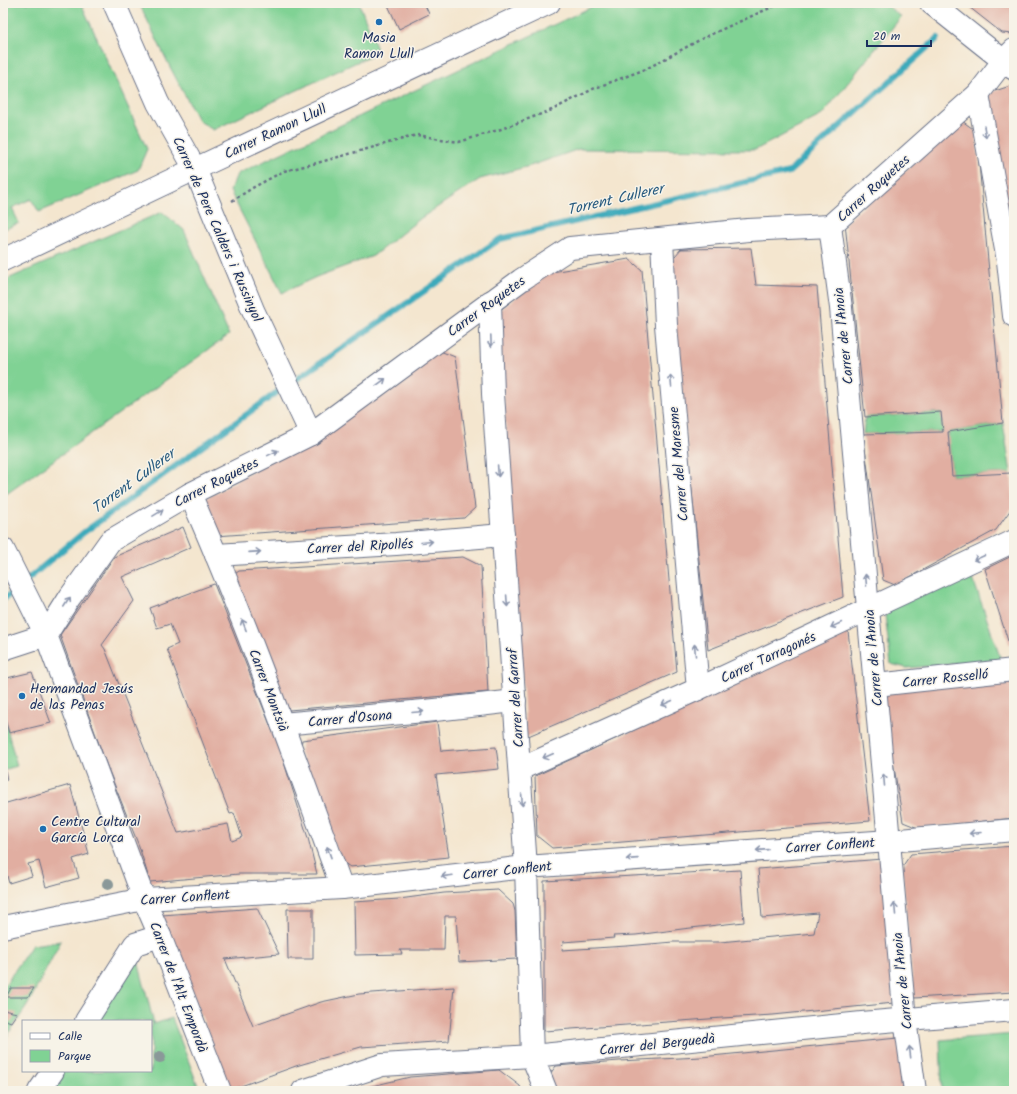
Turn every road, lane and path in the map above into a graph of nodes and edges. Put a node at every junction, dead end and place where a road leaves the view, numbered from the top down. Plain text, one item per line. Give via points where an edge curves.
1 (114, 3) edge
2 (549, 3) edge
3 (781, 3) edge
4 (933, 4) edge
5 (3, 23) edge
6 (3, 28) edge
7 (1006, 57) edge
8 (978, 94) junction
9 (195, 169) junction
10 (213, 213) junction
11 (830, 226) junction
12 (662, 239) junction
13 (3, 260) edge
14 (490, 302) junction
15 (1014, 316) edge
16 (311, 434) junction
17 (190, 494) junction
18 (503, 535) junction
19 (1014, 541) edge
20 (3, 549) edge
21 (216, 555) junction
22 (869, 610) junction
23 (46, 635) junction
24 (3, 650) edge
25 (1014, 670) edge
26 (876, 685) junction
27 (698, 689) junction
28 (514, 701) junction
29 (282, 724) junction
30 (520, 769) junction
31 (1014, 830) edge
32 (889, 841) junction
33 (526, 867) junction
34 (342, 888) junction
35 (144, 898) junction
36 (3, 926) edge
37 (160, 936) junction
38 (1014, 1010) edge
39 (87, 1020) edge
40 (905, 1020) junction
41 (532, 1056) junction
42 (52, 1072) edge
43 (39, 1091) edge
44 (220, 1091) edge
45 (303, 1091) edge
46 (546, 1091) edge
47 (914, 1091) edge

1 - 9 street, Carrer de Pere Calders i Russinyol via 158,103
2 - 9 street, Carrer Ramon Llull
3 - 10 path via 705,37 646,69 501,129 459,142 417,135 284,171
4 - 7 street
5 - 6 path
7 - 8 street, Carrer Roquetes
8 - 11 street, Carrer Roquetes
8 -> 15 street via 1008,261
9 - 10 street, Carrer de Pere Calders i Russinyol
9 - 13 street, Carrer Ramon Llull
10 - 16 street, Carrer de Pere Calders i Russinyol via 253,310
11 - 12 street, Carrer Roquetes via 748,230
22 -> 11 street, Carrer de l'Anoia via 841,308
12 - 14 street, Carrer Roquetes via 570,248
27 -> 12 street, Carrer del Maresme via 666,325
16 -> 14 street, Carrer Roquetes
14 -> 18 street, Carrer del Garraf via 493,394
17 -> 16 street, Carrer Roquetes
17 - 21 street, Carrer Montsià
23 -> 17 street, Carrer Roquetes via 110,541
21 -> 18 street, Carrer del Ripollés
18 -> 28 street, Carrer del Garraf
19 -> 22 street, Carrer Tarragonés
20 - 23 street, Carrer de l'Alt Empordà
29 -> 21 street, Carrer Montsià
22 - 26 street, Carrer de l'Anoia
22 -> 27 street, Carrer Tarragonés
23 - 24 street
23 - 35 street, Carrer de l'Alt Empordà
25 - 26 street, Carrer Rosselló
32 -> 26 street, Carrer de l'Anoia
27 -> 30 street, Carrer Tarragonés
29 -> 28 street, Carrer d'Osona
28 - 30 street, Carrer del Garraf
34 -> 29 street, Carrer Montsià
30 -> 33 street, Carrer del Garraf
31 -> 32 street, Carrer Conflent
32 -> 33 street, Carrer Conflent
40 -> 32 street, Carrer de l'Anoia
33 -> 34 street, Carrer Conflent
33 - 41 street, Carrer del Garraf
34 - 35 street, Carrer Conflent
35 - 36 street, Carrer Conflent
35 - 37 street, Carrer de l'Alt Empordà
37 - 39 street via 136,944
37 - 44 street, Carrer de l'Alt Empordà
38 - 40 street, Carrer del Berguedà
40 - 41 street, Carrer del Berguedà
47 -> 40 street, Carrer de l'Anoia
41 - 45 street, Carrer del Berguedà via 382,1065
41 - 46 street, Carrer del Garraf
42 - 43 street

